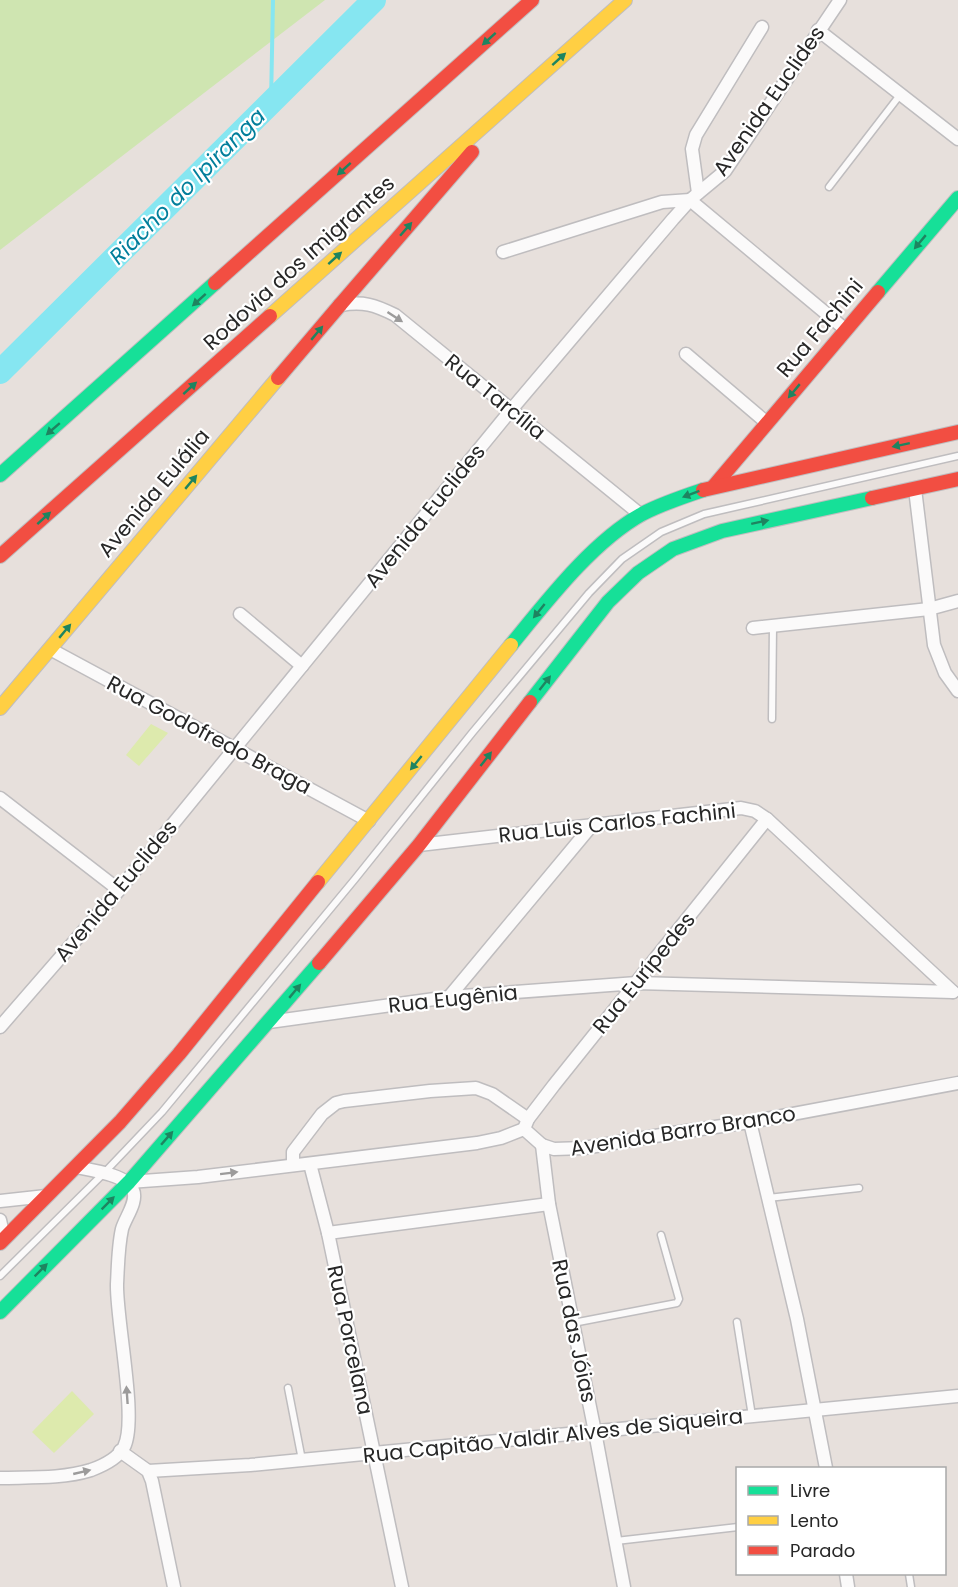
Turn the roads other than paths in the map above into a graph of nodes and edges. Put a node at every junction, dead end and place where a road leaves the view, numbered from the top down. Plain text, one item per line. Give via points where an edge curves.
1 (532, 0) edge
2 (625, 0) edge
3 (840, 0) edge
4 (762, 27) dead end
5 (819, 30) junction
6 (530, 85) junction
7 (901, 94) junction
8 (958, 139) edge
9 (829, 187) dead end
10 (694, 197) junction
11 (958, 198) edge
12 (503, 252) dead end
13 (340, 305) junction
14 (846, 330) junction
15 (686, 354) dead end
16 (511, 410) junction
17 (767, 423) junction
18 (958, 432) edge
19 (958, 456) edge
20 (0, 475) edge
21 (958, 479) edge
22 (714, 486) junction
23 (915, 489) junction
24 (641, 515) junction
25 (0, 556) edge
26 (958, 602) edge
27 (929, 609) junction
28 (240, 614) dead end
29 (772, 626) junction
30 (753, 628) dead end
31 (50, 649) junction
32 (302, 666) junction
33 (958, 691) edge
34 (0, 708) edge
35 (772, 719) dead end
36 (235, 750) junction
37 (0, 798) edge
38 (767, 819) junction
39 (369, 821) junction
40 (593, 824) junction
41 (419, 845) junction
42 (119, 890) junction
43 (637, 983) junction
44 (955, 994) edge
45 (449, 997) junction
46 (269, 1022) junction
47 (0, 1026) edge
48 (958, 1083) edge
49 (750, 1122) junction
50 (526, 1124) junction
51 (543, 1145) junction
52 (310, 1164) junction
53 (293, 1165) junction
54 (76, 1167) junction
55 (104, 1173) junction
56 (129, 1182) junction
57 (859, 1188) dead end
58 (47, 1196) junction
59 (768, 1198) junction
60 (0, 1201) edge
61 (549, 1204) junction
62 (0, 1220) edge
63 (328, 1233) junction
64 (662, 1235) dead end
65 (2, 1240) edge
66 (0, 1276) edge
67 (0, 1312) edge
68 (737, 1322) dead end
69 (572, 1323) junction
70 (288, 1388) dead end
71 (958, 1396) edge
72 (814, 1410) junction
73 (752, 1416) junction
74 (595, 1432) junction
75 (120, 1451) junction
76 (374, 1453) junction
77 (302, 1460) junction
78 (826, 1467) edge
79 (148, 1471) junction
80 (0, 1478) edge
81 (736, 1527) edge
82 (616, 1541) junction
83 (174, 1587) edge
84 (402, 1587) edge
85 (624, 1587) edge

1 -> 20 main road, Rodovia dos Imigrantes
6 -> 2 main road, Rodovia dos Imigrantes
3 - 5 street, Avenida Euclides
4 - 10 street via 696,135 692,148
5 - 7 street
5 - 10 street, Avenida Euclides via 729,166
13 -> 6 main road, Avenida Eulália
25 -> 6 main road, Rodovia dos Imigrantes
7 - 8 street
7 - 9 lane
10 - 12 street via 662,202
10 - 14 street
10 - 16 street, Avenida Euclides
11 -> 14 main road, Rua Fachini
13 -> 16 street, Rua Tarcília via 357,302 395,315
31 -> 13 main road, Avenida Eulália
14 -> 17 main road, Rua Fachini
15 - 17 street
16 - 24 street, Rua Tarcília
16 - 32 street, Avenida Euclides
17 - 22 main road, Rua Fachini
18 -> 22 main road
19 - 55 lane via 704,514 661,532 622,559 589,593 170,1103
21 - 23 main road
22 -> 24 main road
23 - 27 street
41 -> 23 main road via 608,602 638,573 674,549 722,531
24 -> 39 main road via 586,559 543,605
26 - 27 street
27 - 29 street
27 - 33 street via 937,655
28 - 32 street
29 - 30 street
29 - 35 lane
31 - 34 main road, Avenida Eulália
31 - 36 street, Rua Godofredo Braga
32 - 36 street, Avenida Euclides
36 - 39 street, Rua Godofredo Braga
36 - 42 street, Avenida Euclides
37 - 42 street
38 - 40 street, Rua Luis Carlos Fachini via 741,808
38 - 43 street, Rua Eurípedes
38 - 44 street, Rua Luis Carlos Fachini
39 - 54 main road via 179,1054
40 - 41 street, Rua Luis Carlos Fachini
40 - 45 street
46 -> 41 main road
42 - 47 street, Avenida Euclides
43 - 44 street, Rua Eugênia
43 - 45 street, Rua Eugênia
43 - 50 street, Rua Eurípedes
45 - 46 street, Rua Eugênia
56 -> 46 main road
48 - 49 street, Avenida Barro Branco
49 - 51 street, Avenida Barro Branco via 584,1148 563,1150
49 - 59 street
50 - 51 street, Avenida Barro Branco
50 - 52 street via 501,1138 477,1143
50 - 53 street, Avenida Barro Branco via 492,1094 477,1088 344,1101 322,1114 293,1152
51 - 61 street, Rua das Jóias
52 - 53 street
52 - 63 street, Rua Porcelana
56 -> 53 street
54 - 55 street
54 - 58 main road
55 - 56 street
55 - 66 lane
67 -> 56 main road
75 -> 56 street via 127,1439 128,1408 117,1286 122,1229 134,1196
57 - 59 lane
58 - 60 street
58 - 65 main road
59 - 72 street
61 - 63 street
61 - 69 street, Rua das Jóias
62 - 65 street
63 - 76 street, Rua Porcelana
64 - 69 lane via 679,1299 677,1304
68 - 73 lane
69 - 74 street, Rua das Jóias
70 - 77 lane
71 - 72 street, Rua Capitão Valdir Alves de Siqueira
72 - 73 street, Rua Capitão Valdir Alves de Siqueira
72 - 78 street
73 - 74 street, Rua Capitão Valdir Alves de Siqueira
74 - 76 street, Rua Capitão Valdir Alves de Siqueira
74 - 82 street, Rua das Jóias
75 - 79 street
80 -> 75 street via 81,1472 102,1465
76 - 77 street, Rua Capitão Valdir Alves de Siqueira
76 - 84 street, Rua Porcelana
77 - 79 street, Rua Capitão Valdir Alves de Siqueira
79 - 83 street
81 - 82 lane
82 - 85 street, Rua das Jóias

